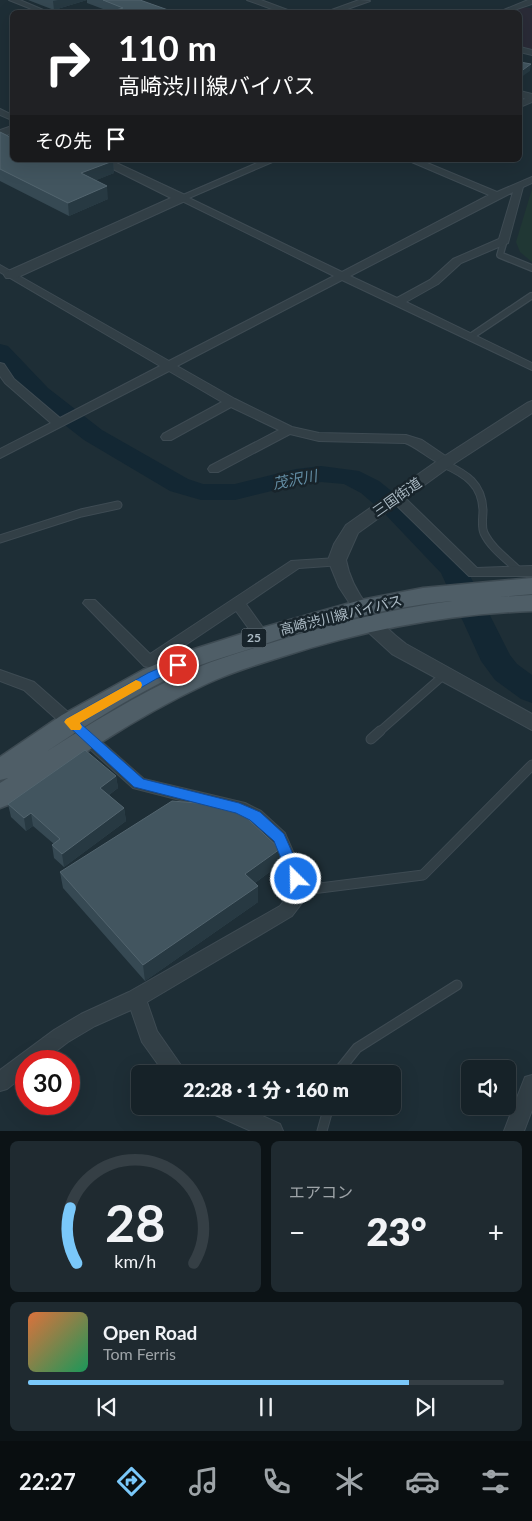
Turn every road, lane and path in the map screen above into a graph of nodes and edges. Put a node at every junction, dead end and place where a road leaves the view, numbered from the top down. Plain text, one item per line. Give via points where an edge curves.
1 (13, 0) edge
2 (252, 0) edge
3 (364, 0) edge
4 (510, 0) edge
5 (532, 1) edge
6 (523, 4) junction
7 (532, 7) edge
8 (39, 10) edge
9 (282, 10) edge
10 (336, 10) edge
11 (508, 10) edge
12 (105, 162) edge
13 (267, 162) edge
14 (417, 162) edge
15 (532, 180) edge
16 (519, 186) junction
17 (498, 195) junction
18 (181, 198) junction
19 (504, 241) junction
20 (532, 268) edge
21 (4, 274) edge
22 (343, 276) junction
23 (531, 296) edge
24 (398, 302) junction
25 (470, 337) junction
26 (0, 366) edge
27 (168, 366) junction
28 (532, 367) edge
29 (231, 402) junction
30 (532, 406) edge
31 (59, 423) junction
32 (288, 430) junction
33 (167, 437) dead end
34 (0, 454) edge
35 (445, 463) junction
36 (214, 469) dead end
37 (396, 497) junction
38 (118, 505) dead end
39 (0, 539) edge
40 (337, 562) junction
41 (527, 576) edge
42 (469, 599) junction
43 (238, 602) junction
44 (532, 602) edge
45 (90, 603) dead end
46 (366, 616) junction
47 (262, 636) junction
48 (0, 674) edge
49 (445, 674) junction
50 (532, 723) edge
51 (79, 730) junction
52 (371, 740) dead end
53 (532, 765) edge
54 (0, 770) edge
55 (0, 797) edge
56 (296, 890) junction
57 (457, 985) dead end
58 (136, 998) junction
59 (43, 1050) edge
60 (171, 1065) edge
61 (343, 1065) edge
62 (15, 1071) edge
63 (0, 1082) edge
64 (532, 1084) edge
65 (238, 1115) edge
66 (327, 1115) edge
67 (273, 1131) edge
68 (322, 1131) edge
69 (514, 1131) edge

1 - 8 street
2 - 9 street
3 - 10 street
4 - 6 street
5 - 6 street
6 - 7 street
6 - 11 street
12 - 18 street
13 - 18 street
14 - 17 street
15 - 16 street
16 - 17 street
16 - 19 street
17 - 22 street
18 - 21 street
18 - 22 street
19 - 20 lane via 500,255
19 - 24 street via 457,261 434,282
21 - 27 street
22 - 24 street
22 - 27 street
23 - 25 lane
24 - 25 street
25 - 28 street
26 - 31 street via 9,381
27 - 29 street
27 - 31 street
29 - 32 street
29 - 33 street
30 - 35 street, 三国街道
31 - 34 street
32 - 35 street via 319,437 406,439 418,443
32 - 36 street
35 - 37 street, 三国街道
35 - 41 lane via 478,486 482,494 482,530 493,545
37 - 40 street, 三国街道 via 352,529
37 - 41 street via 474,573
38 - 39 lane
40 - 43 street via 296,564
40 - 46 street via 343,580
41 - 42 main road, 高崎渋川線バイパス / 25
42 - 44 main road, 高崎渋川線バイパス / 25
42 - 46 main road, 高崎渋川線バイパス / 25 via 399,617
43 - 45 street via 149,662
43 - 47 street
46 - 47 main road, 高崎渋川線バイパス / 25
46 - 49 street via 381,635 399,649
46 - 51 main road, 高崎渋川線バイパス / 25 via 195,679
47 - 51 main road, 高崎渋川線バイパス / 25 via 191,659 152,676
48 - 51 street via 28,686
49 - 50 street
49 - 52 lane
51 - 54 main road, 25
51 - 55 main road, 25
51 - 56 street via 139,784 239,808 255,816 279,838 296,879
53 - 56 lane via 423,874
56 - 58 street via 296,899 286,910
57 - 61 lane via 357,1048
58 - 59 street via 88,1020
58 - 60 street via 148,1036
62 - 63 street
64 - 69 street
65 - 67 street
66 - 68 lane

